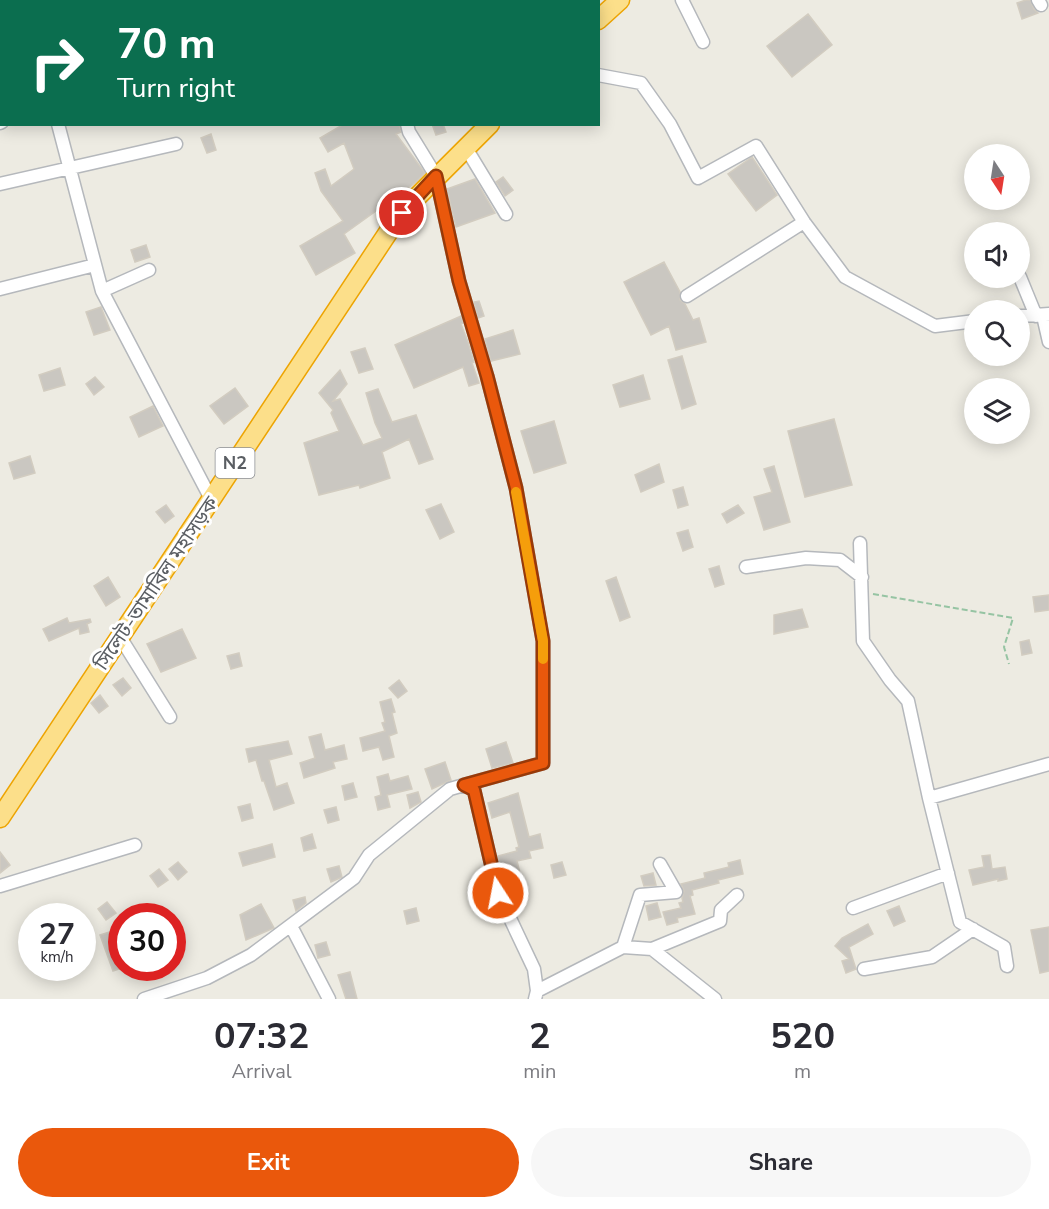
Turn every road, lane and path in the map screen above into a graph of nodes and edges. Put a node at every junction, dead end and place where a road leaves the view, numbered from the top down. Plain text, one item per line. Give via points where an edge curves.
1 (620, 0) edge
2 (682, 0) edge
3 (600, 18) edge
4 (703, 42) dead end
5 (600, 75) edge
6 (59, 126) edge
7 (408, 126) edge
8 (488, 126) edge
9 (176, 144) dead end
10 (466, 148) junction
11 (69, 167) junction
12 (436, 176) junction
13 (0, 184) edge
14 (506, 214) dead end
15 (804, 222) junction
16 (95, 266) junction
17 (149, 270) dead end
18 (1026, 288) edge
19 (0, 289) edge
20 (102, 291) junction
21 (687, 296) dead end
22 (1042, 315) edge
23 (964, 322) edge
24 (1049, 342) edge
25 (212, 500) junction
26 (860, 543) dead end
27 (746, 567) dead end
28 (862, 577) junction
29 (862, 592) junction
30 (120, 637) junction
31 (1008, 664) dead end
32 (170, 717) dead end
33 (1049, 764) edge
34 (464, 785) junction
35 (929, 798) junction
36 (0, 818) edge
37 (135, 845) dead end
38 (660, 864) dead end
39 (948, 873) junction
40 (0, 886) edge
41 (737, 895) dead end
42 (854, 908) dead end
43 (291, 926) junction
44 (973, 929) junction
45 (622, 947) junction
46 (652, 949) junction
47 (1007, 966) dead end
48 (864, 969) dead end
49 (536, 995) edge
50 (144, 999) edge
51 (329, 999) edge
52 (715, 999) edge

1 - 3 highway
2 - 4 street
5 - 15 street via 641,83 670,124 698,178 756,146
6 - 11 street
7 - 12 street
8 - 10 highway, সিলেট-তামাবিল মহাসড়ক / N2
9 - 11 street
10 - 12 highway, সিলেট-তামাবিল মহাসড়ক / N2
10 - 14 street
11 - 13 street
11 - 16 street
12 - 25 highway, সিলেট-তামাবিল মহাসড়ক / N2 via 402,213
12 - 34 street via 459,281 516,488 543,641 543,763
15 - 21 street
15 - 23 street via 845,277 934,326
16 - 19 street
16 - 20 street
17 - 20 street
18 - 22 street
20 - 25 street
22 - 24 street
25 - 30 highway, সিলেট-তামাবিল মহাসড়ক / N2
26 - 28 street
27 - 28 street via 806,558 840,560
28 - 29 street
29 - 31 path via 1013,618 1004,647
29 - 35 street via 863,641 908,701
30 - 32 street
30 - 36 highway, সিলেট-তামাবিল মহাসড়ক / N2
33 - 35 street
34 - 43 street via 450,789 369,855 354,878
34 - 49 street via 474,790 498,893 534,969
35 - 39 street
37 - 40 street
38 - 45 street via 676,892 640,895
39 - 42 street
39 - 44 street via 960,922
41 - 46 street via 721,910 720,921
43 - 50 street via 251,956 207,978
43 - 51 street
44 - 47 street via 1004,947
44 - 48 street via 932,957
45 - 46 street
45 - 49 street
46 - 52 street

